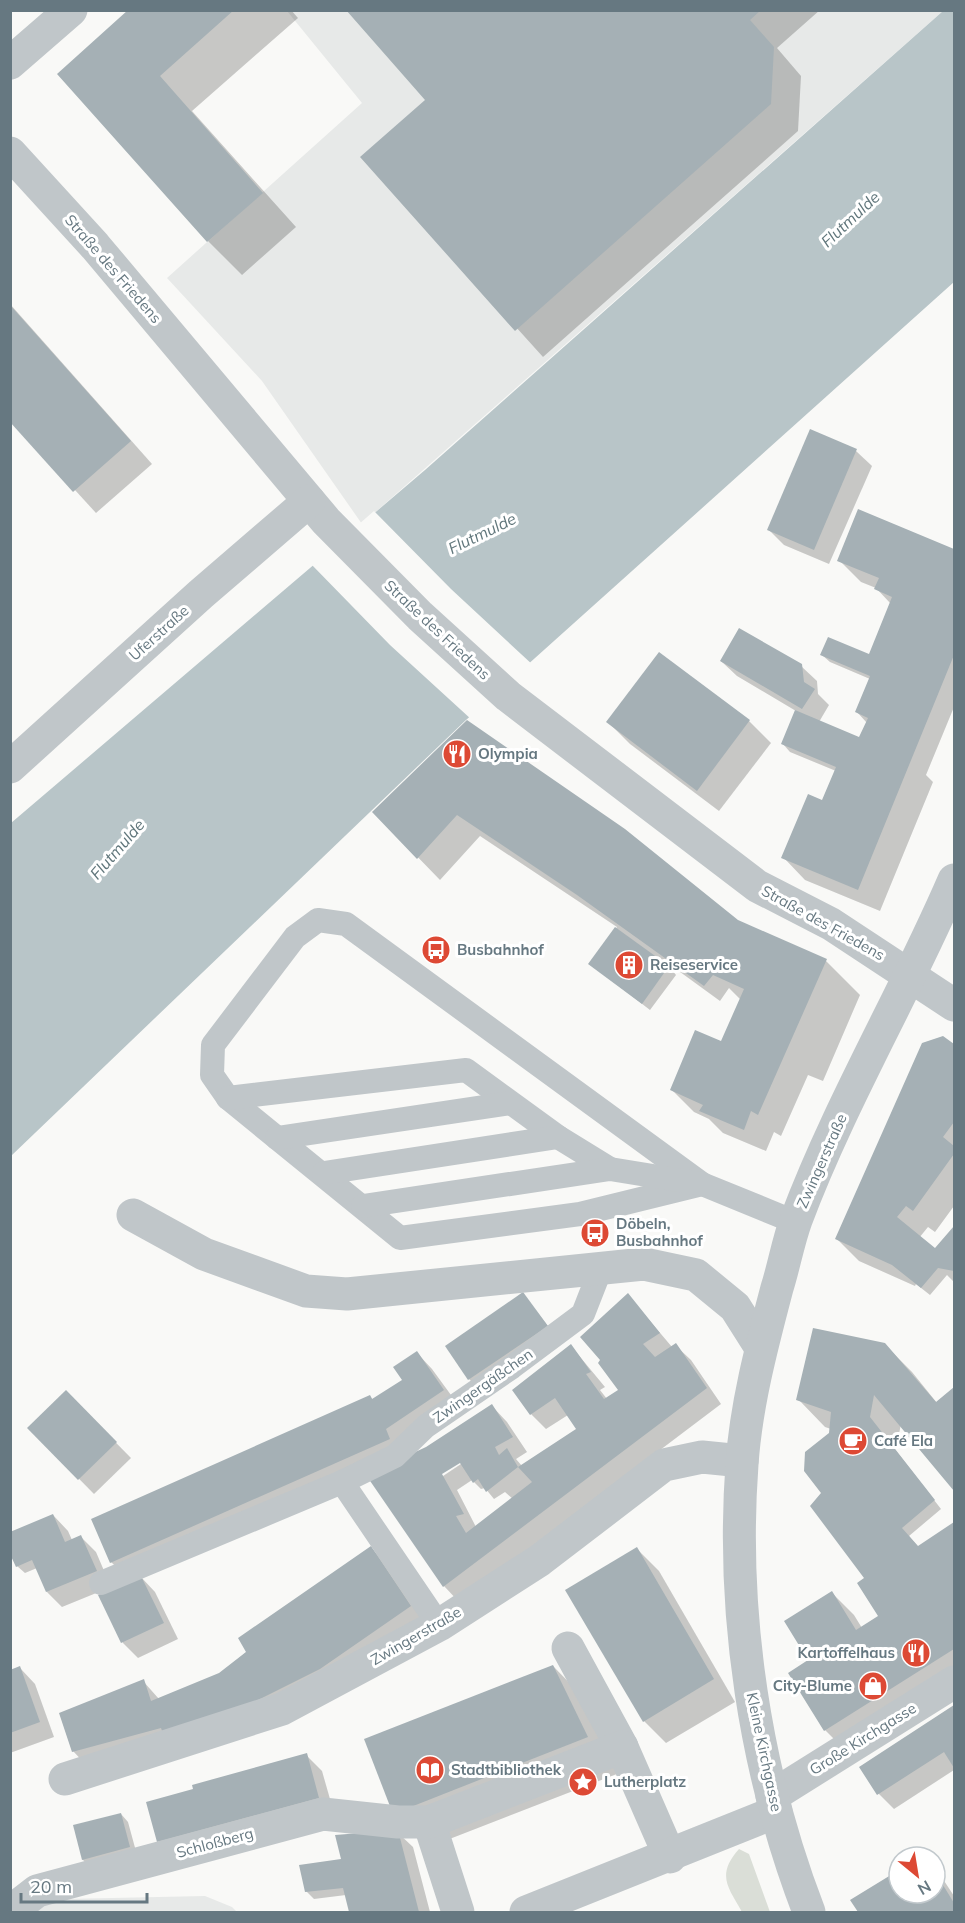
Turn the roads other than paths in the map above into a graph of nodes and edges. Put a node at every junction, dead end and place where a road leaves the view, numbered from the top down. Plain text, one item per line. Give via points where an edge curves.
1 (71, 10) edge
2 (10, 63) edge
3 (10, 153) edge
4 (309, 501) junction
5 (10, 767) edge
6 (954, 880) edge
7 (911, 974) junction
8 (954, 1005) edge
9 (228, 1098) junction
10 (510, 1103) junction
11 (558, 1137) junction
12 (277, 1138) junction
13 (610, 1169) junction
14 (324, 1173) junction
15 (702, 1184) junction
16 (363, 1206) junction
17 (132, 1215) dead end
18 (795, 1222) junction
19 (601, 1268) junction
20 (761, 1348) junction
21 (742, 1461) junction
22 (342, 1482) junction
23 (101, 1583) dead end
24 (741, 1588) joint
25 (439, 1625) junction
26 (568, 1648) dead end
27 (954, 1682) edge
28 (622, 1747) junction
29 (65, 1779) dead end
30 (774, 1804) junction
31 (429, 1822) junction
32 (669, 1857) junction
33 (10, 1912) edge
34 (458, 1912) edge
35 (526, 1912) edge
36 (809, 1912) edge

1 - 2 street
3 - 4 street, Straße des Friedens via 95,246
4 - 5 street, Uferstraße
4 - 7 street, Straße des Friedens via 420,616 508,696 757,886 831,924
6 - 7 street, Zwingerstraße
7 - 8 street, Straße des Friedens
7 - 18 street, Zwingerstraße
9 - 10 lane via 466,1070
9 - 12 lane
9 - 15 lane via 212,1075 213,1045 295,936 318,920 346,924
10 - 11 lane
10 - 12 lane
11 - 13 lane
11 - 14 lane
12 - 14 lane
13 - 15 lane
13 - 16 lane
14 - 16 lane
15 - 16 lane via 580,1214 400,1238
15 - 18 lane
17 - 19 street via 204,1254 306,1291 347,1294
18 - 20 street, Zwingerstraße
19 - 20 street via 644,1264 696,1275 735,1307
19 - 22 lane, Zwingergäßchen via 583,1314 426,1426 395,1456
20 - 21 street, Zwingerstraße
21 - 24 street, Zwingerstraße
21 - 25 street, Zwingerstraße via 702,1457 663,1465 540,1560
22 - 23 lane, Zwingergäßchen
22 - 25 lane
24 - 30 street, Kleine Kirchgasse via 750,1684
25 - 29 street, Zwingerstraße via 282,1709
26 - 28 street
27 - 30 street, Große Kirchgasse
28 - 31 street
28 - 32 street
30 - 32 street
30 - 36 street, Kleine Kirchgasse
31 - 33 street, Schloßberg via 323,1814 37,1891
31 - 34 street
32 - 35 street

